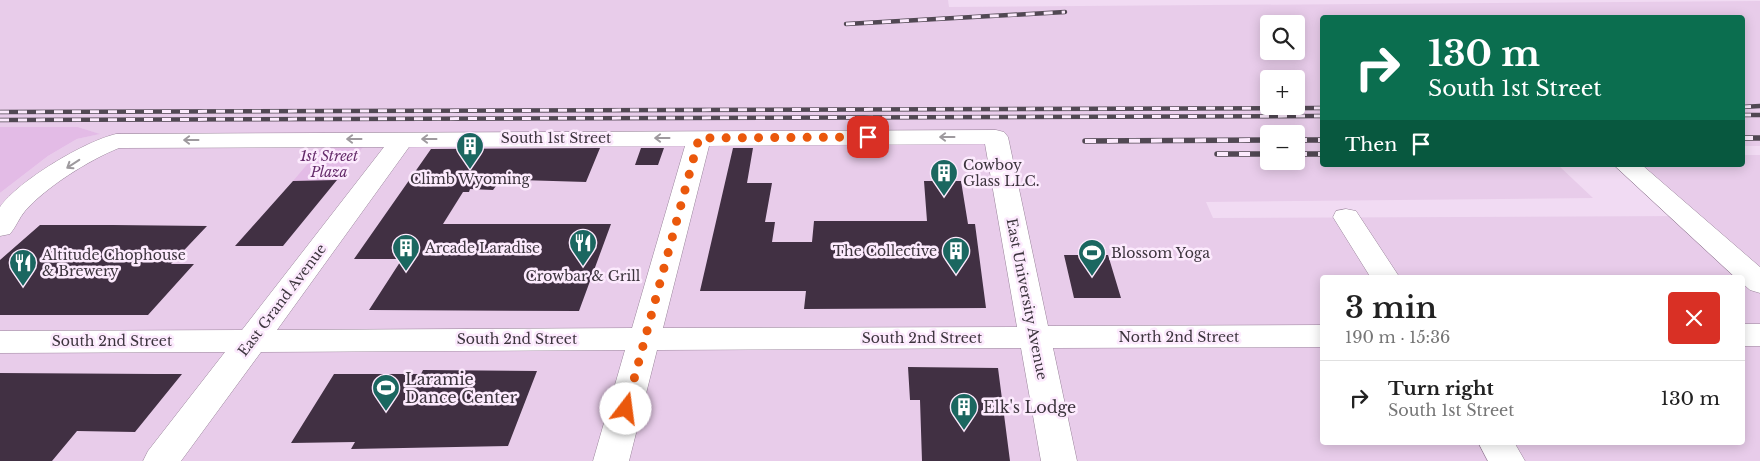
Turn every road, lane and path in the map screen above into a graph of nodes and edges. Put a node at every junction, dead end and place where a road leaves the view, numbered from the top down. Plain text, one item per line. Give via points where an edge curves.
1 (996, 137) joint
2 (699, 138) junction
3 (403, 139) junction
4 (1629, 167) edge
5 (4, 216) edge
6 (1346, 217) dead end
7 (1384, 275) edge
8 (1760, 283) edge
9 (1745, 335) edge
10 (1760, 335) edge
11 (1320, 336) edge
12 (1035, 337) junction
13 (645, 339) junction
14 (251, 340) junction
15 (0, 342) edge
16 (1497, 445) edge
17 (162, 461) edge
18 (611, 461) edge
19 (1059, 461) edge
20 (1507, 461) edge

1 -> 2 street, South 1st Street
1 - 12 street, East University Avenue
2 -> 3 street, South 1st Street
2 - 13 street
3 -> 5 street, South 1st Street via 116,141 100,146 56,174
3 - 14 street, East Grand Avenue
4 - 8 street
6 - 7 street
9 - 10 street
11 - 12 street, North 2nd Street
12 - 13 street, South 2nd Street
12 - 19 street, East University Avenue
13 - 14 street, South 2nd Street
13 - 18 street
14 - 15 street, South 2nd Street
14 - 17 street, East Grand Avenue
16 - 20 street

